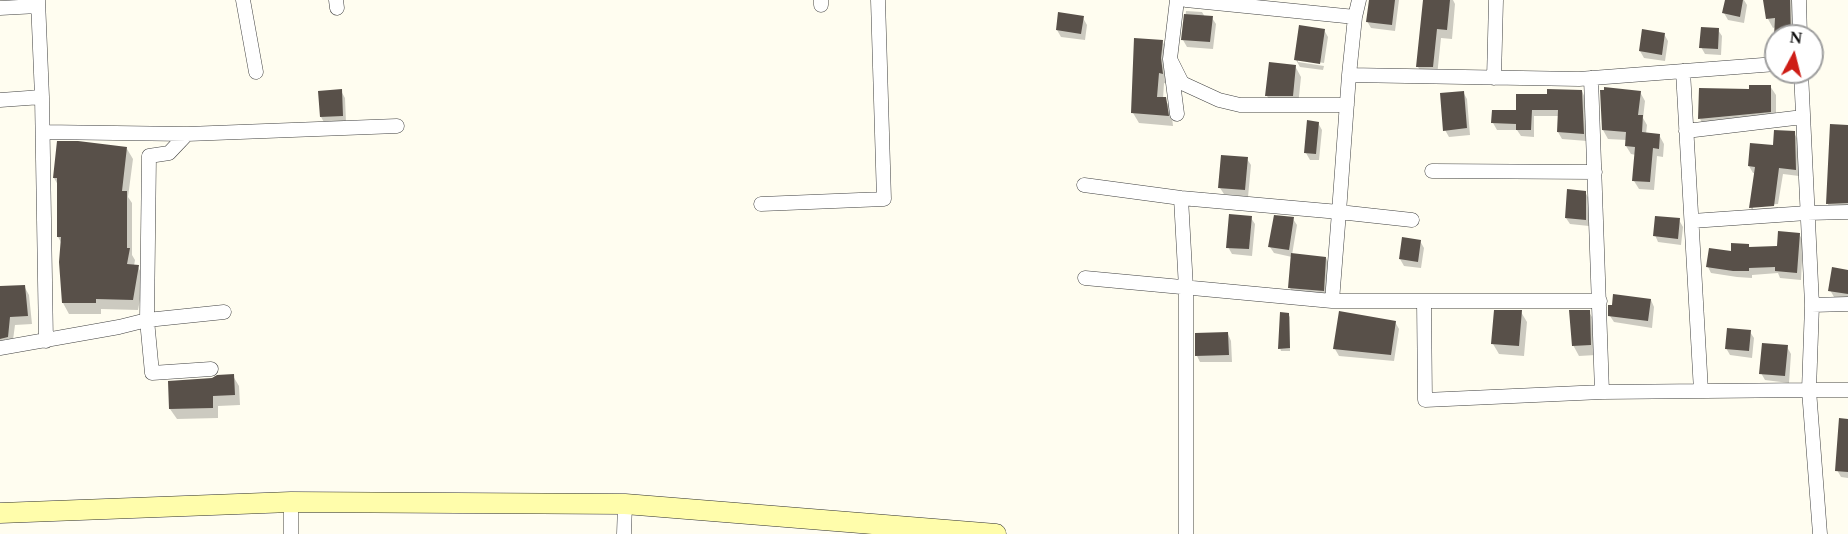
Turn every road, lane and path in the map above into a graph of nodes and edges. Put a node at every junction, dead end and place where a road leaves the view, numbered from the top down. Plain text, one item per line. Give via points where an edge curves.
1 (243, 0) edge
2 (878, 0) edge
3 (1177, 0) edge
4 (1186, 0) edge
5 (1359, 0) edge
6 (1496, 0) edge
7 (1799, 0) edge
8 (38, 3) edge
9 (0, 8) edge
10 (1355, 17) junction
11 (1800, 24) edge
12 (1170, 59) junction
13 (1764, 65) edge
14 (1683, 71) junction
15 (256, 72) dead end
16 (1349, 75) junction
17 (1494, 78) junction
18 (1590, 78) junction
19 (1802, 84) edge
20 (42, 97) junction
21 (0, 100) edge
22 (1347, 105) junction
23 (1177, 114) dead end
24 (1803, 117) junction
25 (397, 126) dead end
26 (1686, 131) junction
27 (43, 132) junction
28 (187, 134) junction
29 (1432, 171) dead end
30 (1594, 172) junction
31 (1084, 185) dead end
32 (1181, 198) junction
33 (761, 204) dead end
34 (1339, 212) junction
35 (1848, 212) edge
36 (1808, 213) junction
37 (1412, 220) dead end
38 (1692, 221) junction
39 (1085, 278) dead end
40 (1186, 288) junction
41 (1332, 301) junction
42 (1424, 301) junction
43 (1600, 301) junction
44 (1848, 304) edge
45 (1812, 305) junction
46 (224, 312) dead end
47 (147, 320) junction
48 (46, 341) junction
49 (0, 348) edge
50 (211, 369) dead end
51 (1809, 390) junction
52 (1848, 390) edge
53 (1701, 391) junction
54 (1602, 392) junction
55 (291, 502) junction
56 (625, 504) junction
57 (0, 513) edge
58 (291, 534) edge
59 (624, 534) edge
60 (996, 534) edge
61 (1186, 534) edge
62 (1821, 534) edge

1 - 15 street
2 - 33 street via 884,199
3 - 12 street
4 - 10 street
5 - 10 street
6 - 17 street
7 - 11 street
8 - 9 street
8 - 20 street
10 - 16 street
12 - 22 street via 1182,83 1219,100 1240,105
12 - 23 street
13 - 14 street
14 - 18 street
14 - 26 street
16 - 17 street
16 - 22 street
17 - 18 street
18 - 30 street
19 - 24 street
20 - 21 street
20 - 27 street
22 - 34 street
24 - 26 street
24 - 36 street
25 - 28 street
26 - 38 street
27 - 28 street
27 - 48 street
28 - 47 street via 169,153 148,156
29 - 30 street
30 - 43 street
31 - 32 street
32 - 34 street
32 - 40 street
34 - 37 street
34 - 41 street
35 - 36 street
36 - 38 street
36 - 45 street
38 - 53 street
39 - 40 street
40 - 41 street
40 - 61 street
41 - 42 street
42 - 43 street
42 - 54 street via 1425,400
43 - 54 street
44 - 45 street
45 - 51 street
46 - 47 street
47 - 48 street
47 - 50 street via 152,373
48 - 49 street
51 - 52 street
51 - 53 street
51 - 62 street
53 - 54 street
55 - 56 street
55 - 57 street
55 - 58 street
56 - 59 street
56 - 60 street

